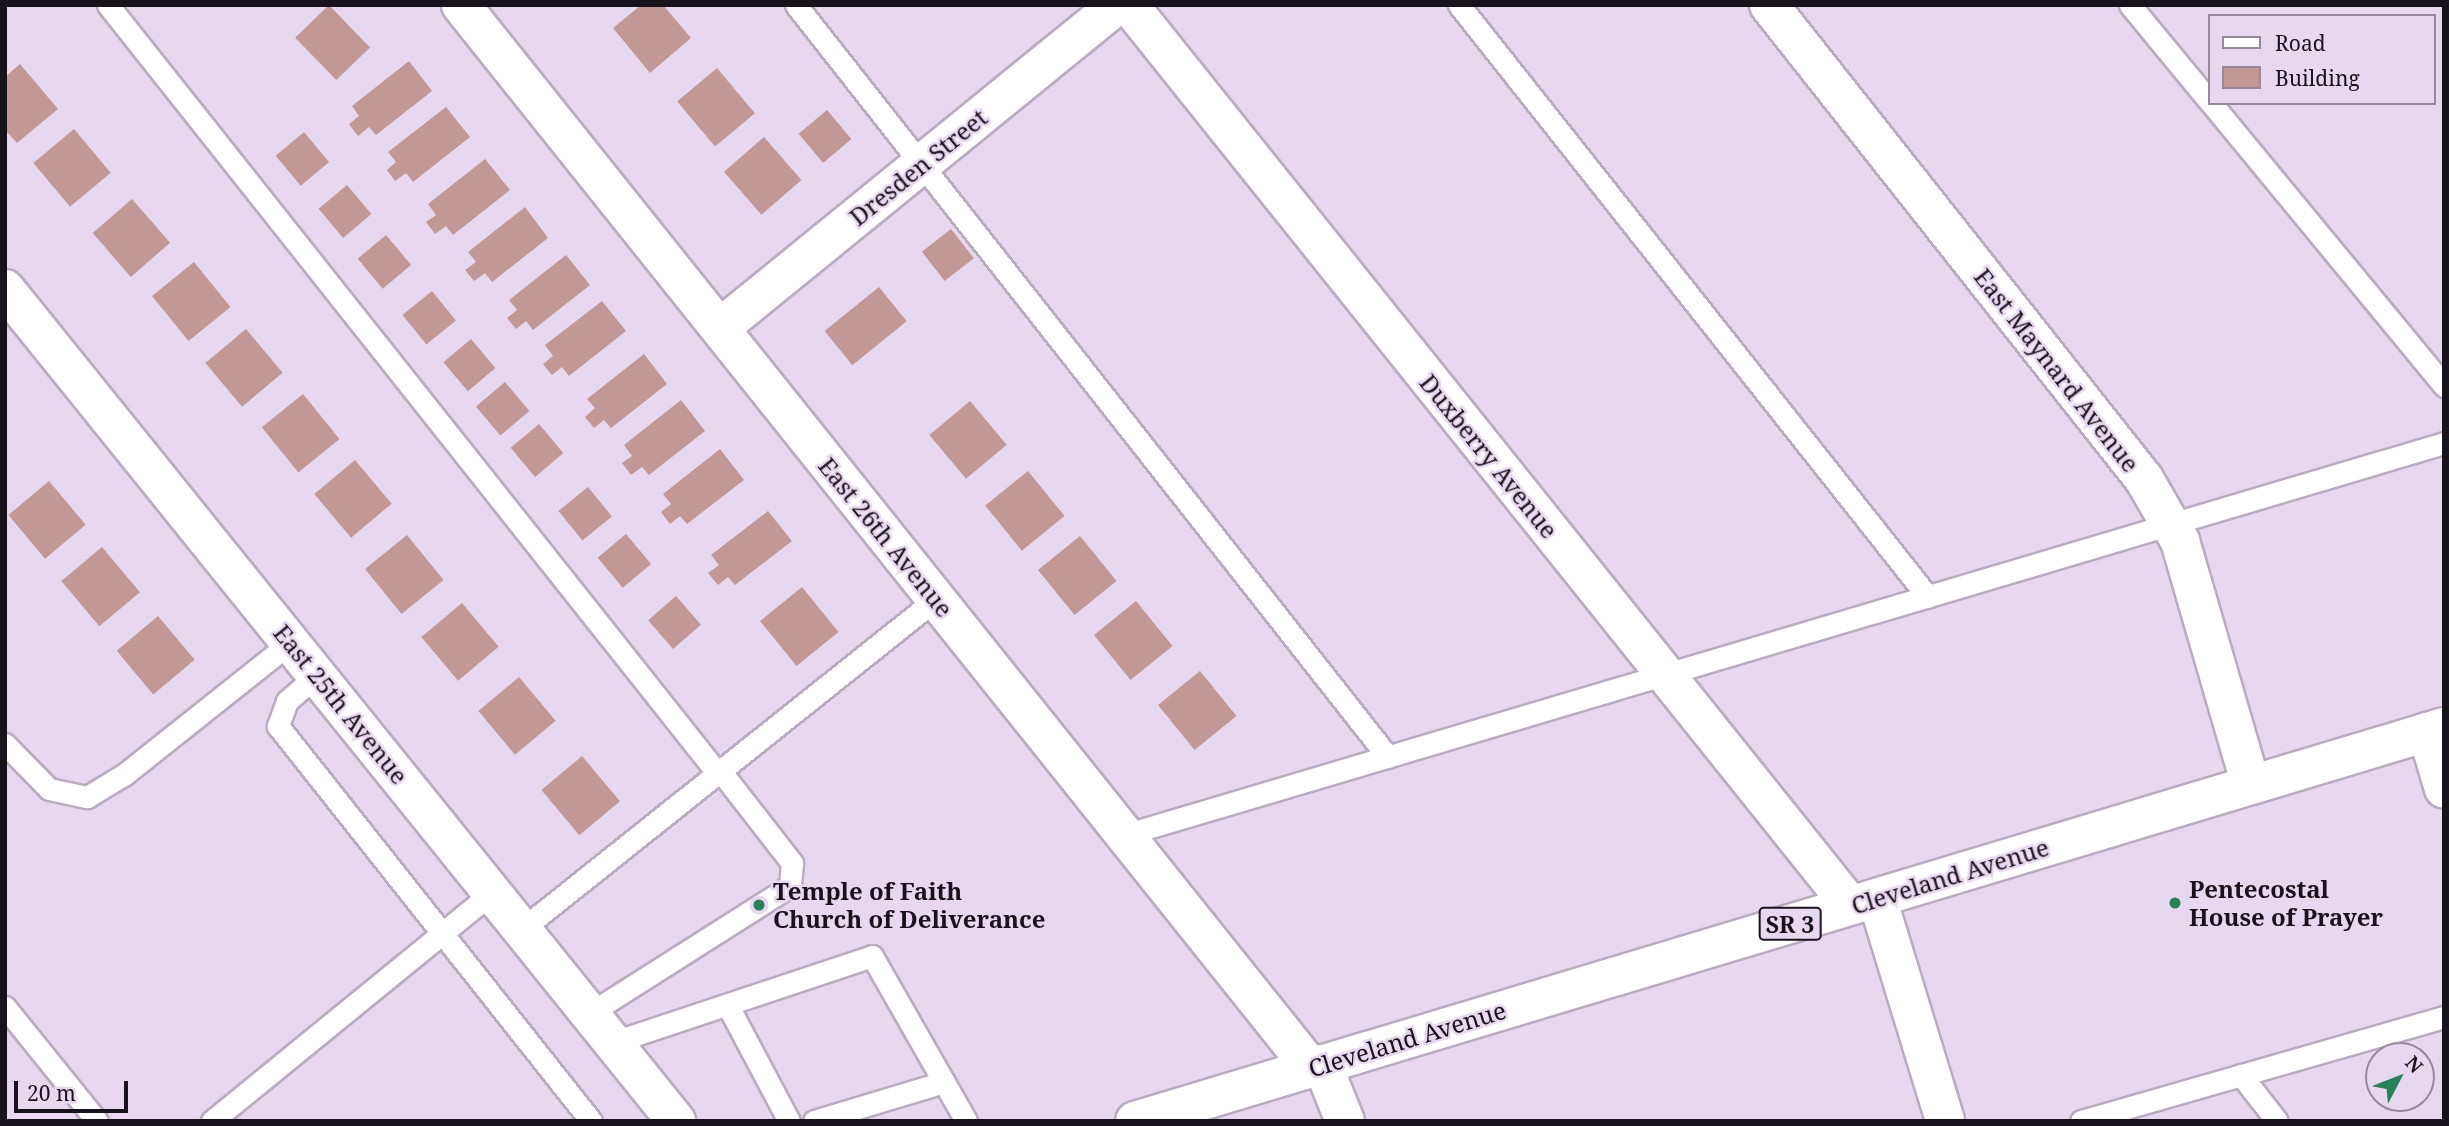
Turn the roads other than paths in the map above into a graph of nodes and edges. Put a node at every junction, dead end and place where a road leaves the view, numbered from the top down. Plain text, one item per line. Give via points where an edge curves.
1 (108, 5) edge
2 (461, 5) edge
3 (796, 5) edge
4 (1117, 5) edge
5 (1129, 5) edge
6 (1459, 5) edge
7 (1769, 5) edge
8 (2130, 5) edge
9 (2208, 100) edge
10 (2212, 105) edge
11 (924, 162) junction
12 (5, 289) edge
13 (720, 328) junction
14 (2444, 386) edge
15 (2444, 443) edge
16 (2171, 525) junction
17 (1928, 597) junction
18 (936, 599) junction
19 (291, 642) junction
20 (317, 675) junction
21 (1665, 675) junction
22 (2435, 730) edge
23 (5, 744) edge
24 (1388, 757) junction
25 (720, 774) junction
26 (2251, 785) junction
27 (2444, 789) edge
28 (1124, 835) junction
29 (493, 892) junction
30 (1864, 902) junction
31 (522, 929) junction
32 (443, 934) junction
33 (728, 1006) junction
34 (5, 1007) edge
35 (590, 1013) junction
36 (2444, 1017) edge
37 (614, 1042) junction
38 (1316, 1066) junction
39 (2241, 1075) junction
40 (944, 1082) junction
41 (97, 1121) edge
42 (212, 1121) edge
43 (591, 1121) edge
44 (676, 1121) edge
45 (789, 1121) edge
46 (814, 1121) edge
47 (966, 1121) edge
48 (1135, 1121) edge
49 (1345, 1121) edge
50 (1945, 1121) edge
51 (2081, 1121) edge
52 (2277, 1121) edge

1 - 25 lane
2 - 13 street, East 26th Avenue
3 - 11 lane
4 - 11 street, Dresden Street
5 - 21 street, Duxberry Avenue
6 - 17 lane
7 - 16 street, East Maynard Avenue via 2144,479
8 - 9 lane
10 - 14 lane
11 - 13 street, Dresden Street
11 - 24 lane
12 - 19 street, East 25th Avenue
13 - 18 street, East 26th Avenue
15 - 16 lane
16 - 17 lane
16 - 26 street, East Maynard Avenue via 2180,541
17 - 21 lane
18 - 25 lane
18 - 28 street, East 26th Avenue
19 - 20 street, East 25th Avenue
19 - 23 lane via 125,774 87,797 49,789
20 - 29 street, East 25th Avenue
20 - 32 lane via 287,701 278,726
21 - 24 lane
21 - 30 street, Duxberry Avenue
22 - 26 street, Cleveland Avenue / SR 3
22 - 27 street
24 - 28 lane
25 - 31 lane
25 - 35 lane via 792,863 790,886
26 - 30 street, Cleveland Avenue / SR 3
28 - 38 street, East 26th Avenue
29 - 31 street, East 25th Avenue
29 - 32 lane
30 - 38 street, Cleveland Avenue / SR 3
30 - 50 street, Duxberry Avenue
31 - 35 street, East 25th Avenue
32 - 42 lane
32 - 43 lane
33 - 37 lane
33 - 40 lane via 872,956
33 - 45 lane
34 - 41 lane
35 - 37 street, East 25th Avenue
36 - 39 lane
37 - 44 street, East 25th Avenue
38 - 48 street, Cleveland Avenue / SR 3
38 - 49 street, East 26th Avenue
39 - 51 lane
39 - 52 lane
40 - 46 lane
40 - 47 lane

